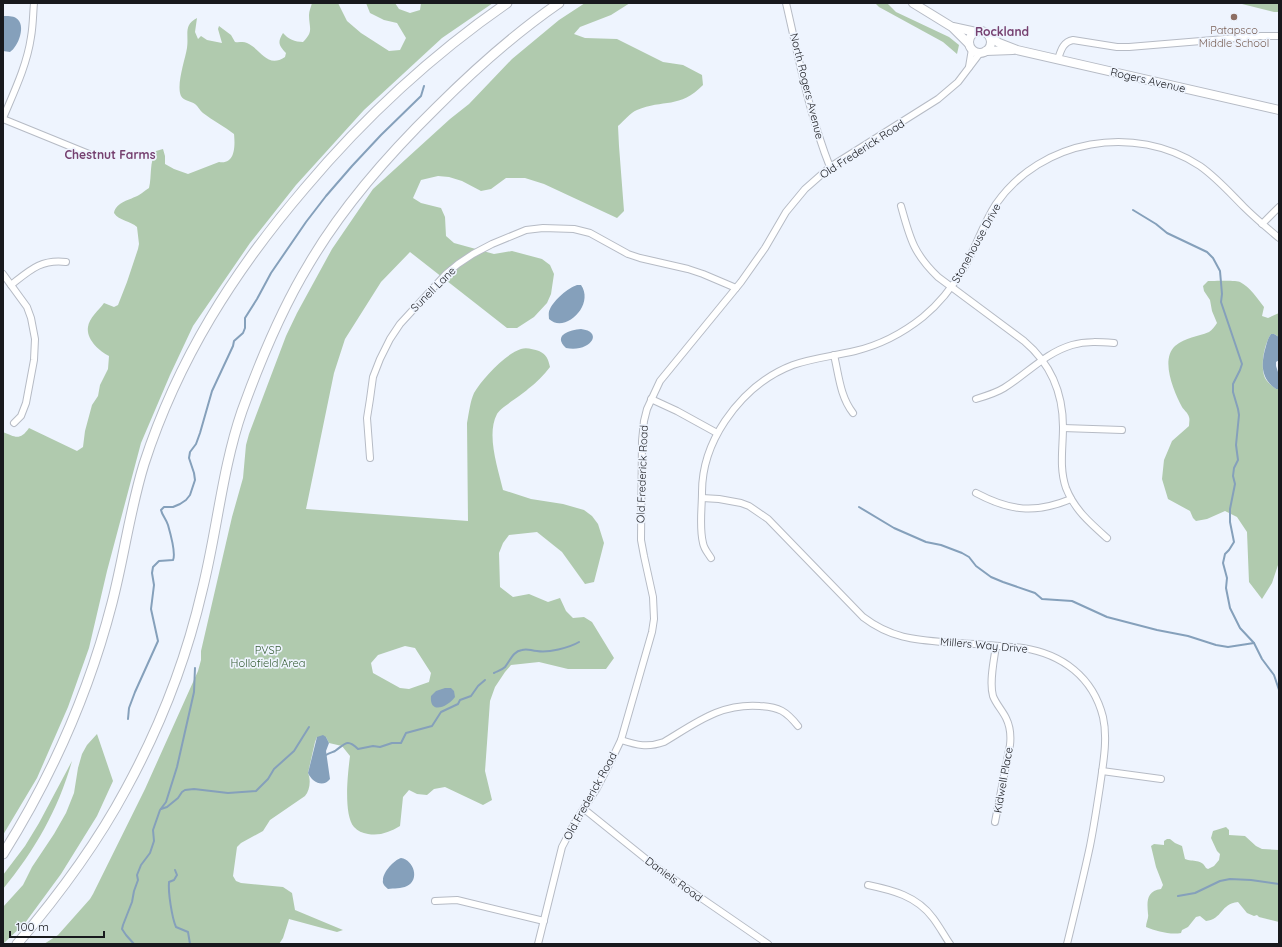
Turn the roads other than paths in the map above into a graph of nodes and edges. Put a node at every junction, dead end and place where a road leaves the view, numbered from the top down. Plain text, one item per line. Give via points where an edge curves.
1 (34, 3) edge
2 (507, 3) edge
3 (559, 3) edge
4 (786, 3) edge
5 (913, 3) edge
6 (952, 27) junction
7 (976, 32) junction
8 (1279, 36) edge
9 (990, 37) junction
10 (970, 46) junction
11 (1017, 50) junction
12 (983, 52) junction
13 (1058, 59) junction
14 (968, 69) junction
15 (1279, 110) edge
16 (3, 118) edge
17 (89, 154) dead end
18 (830, 167) junction
19 (901, 206) dead end
20 (1279, 207) edge
21 (1262, 224) junction
22 (1279, 238) edge
23 (66, 262) dead end
24 (3, 274) edge
25 (11, 285) junction
26 (951, 287) junction
27 (736, 288) junction
28 (1114, 343) dead end
29 (834, 355) junction
30 (1042, 359) junction
31 (651, 399) junction
32 (976, 400) dead end
33 (853, 413) dead end
34 (14, 423) dead end
35 (1063, 428) junction
36 (1122, 430) dead end
37 (717, 432) junction
38 (370, 458) dead end
39 (976, 493) dead end
40 (702, 498) junction
41 (1071, 499) junction
42 (1107, 538) dead end
43 (711, 558) dead end
44 (996, 646) junction
45 (798, 726) dead end
46 (621, 740) junction
47 (1102, 771) junction
48 (1161, 779) dead end
49 (584, 809) junction
50 (995, 822) dead end
51 (3, 854) edge
52 (868, 885) dead end
53 (435, 901) dead end
54 (544, 921) junction
55 (17, 944) edge
56 (538, 944) edge
57 (768, 944) edge
58 (950, 944) edge
59 (1067, 944) edge

1 - 16 street via 28,54
2 - 51 highway via 424,67 340,148 269,232 222,298 177,380 146,458 111,608 84,694 37,796
3 - 55 highway via 480,66 419,125 360,191 309,263 275,328 241,414 228,462 199,605 183,658 155,731 126,790 97,837 56,897
4 - 18 street, North Rogers Avenue via 809,104
5 - 6 main road
6 - 7 main road
6 - 10 main road
7 - 9 main road via 984,32
7 - 10 main road via 970,38
8 - 13 street via 1129,47 1073,40 1064,44
9 - 11 main road, Rogers Avenue
9 - 12 main road via 991,45
10 - 12 main road
10 - 14 street, Old Frederick Road
11 - 12 main road, Rogers Avenue
11 - 13 main road, Rogers Avenue
12 - 14 street, Old Frederick Road
13 - 15 main road, Rogers Avenue
14 - 18 street, Old Frederick Road via 958,82 938,99
16 - 17 street
18 - 27 street, Old Frederick Road via 795,200
19 - 26 street via 916,251 929,268
20 - 21 street
21 - 22 street, Stonehouse Drive
21 - 26 street, Stonehouse Drive via 1213,176 1189,159 1145,144 1130,142 1080,146 1040,163 1016,181 987,220 963,269
23 - 25 street via 56,261 39,265
24 - 25 street
25 - 34 street via 31,318 35,338 34,360 26,403 21,416
26 - 29 street, Stonehouse Drive via 928,313 895,336 869,347
26 - 30 street via 1024,340
27 - 31 street, Old Frederick Road via 660,380
27 - 38 street, Sunell Lane via 688,269 628,254 590,233 574,229 526,230 488,246 446,274 400,324 390,340 380,358 372,384 367,418
28 - 30 street via 1097,342 1071,346
29 - 33 street via 842,395
29 - 37 street, Stonehouse Drive via 794,365 762,382 741,400
30 - 32 street via 1005,388
30 - 35 street via 1058,390
31 - 37 street
31 - 46 street, Old Frederick Road via 644,421 642,441 641,521 654,619 648,649
35 - 36 street
35 - 41 street via 1062,470
37 - 40 street, Stonehouse Drive via 705,468
39 - 41 street via 998,504 1022,508 1048,507
40 - 43 street, Stonehouse Drive via 703,543
40 - 44 street, Millers Way Drive via 740,503 764,516 873,625 907,638
41 - 42 street via 1084,518
44 - 47 street, Millers Way Drive via 1037,650 1066,663 1081,676 1095,696 1103,718 1105,744
44 - 50 street, Kidwell Place via 993,696 1006,717 1010,730 1010,745
45 - 46 street via 790,715 784,712 763,706 740,706 714,713 659,744 645,746
46 - 49 street, Old Frederick Road
47 - 48 street
47 - 59 street, Millers Way Drive via 1090,848
49 - 54 street, Old Frederick Road via 562,847
49 - 57 street, Daniels Road via 656,867
52 - 58 street via 892,890 915,901 932,917
53 - 54 street via 457,900
54 - 56 street, Old Frederick Road

